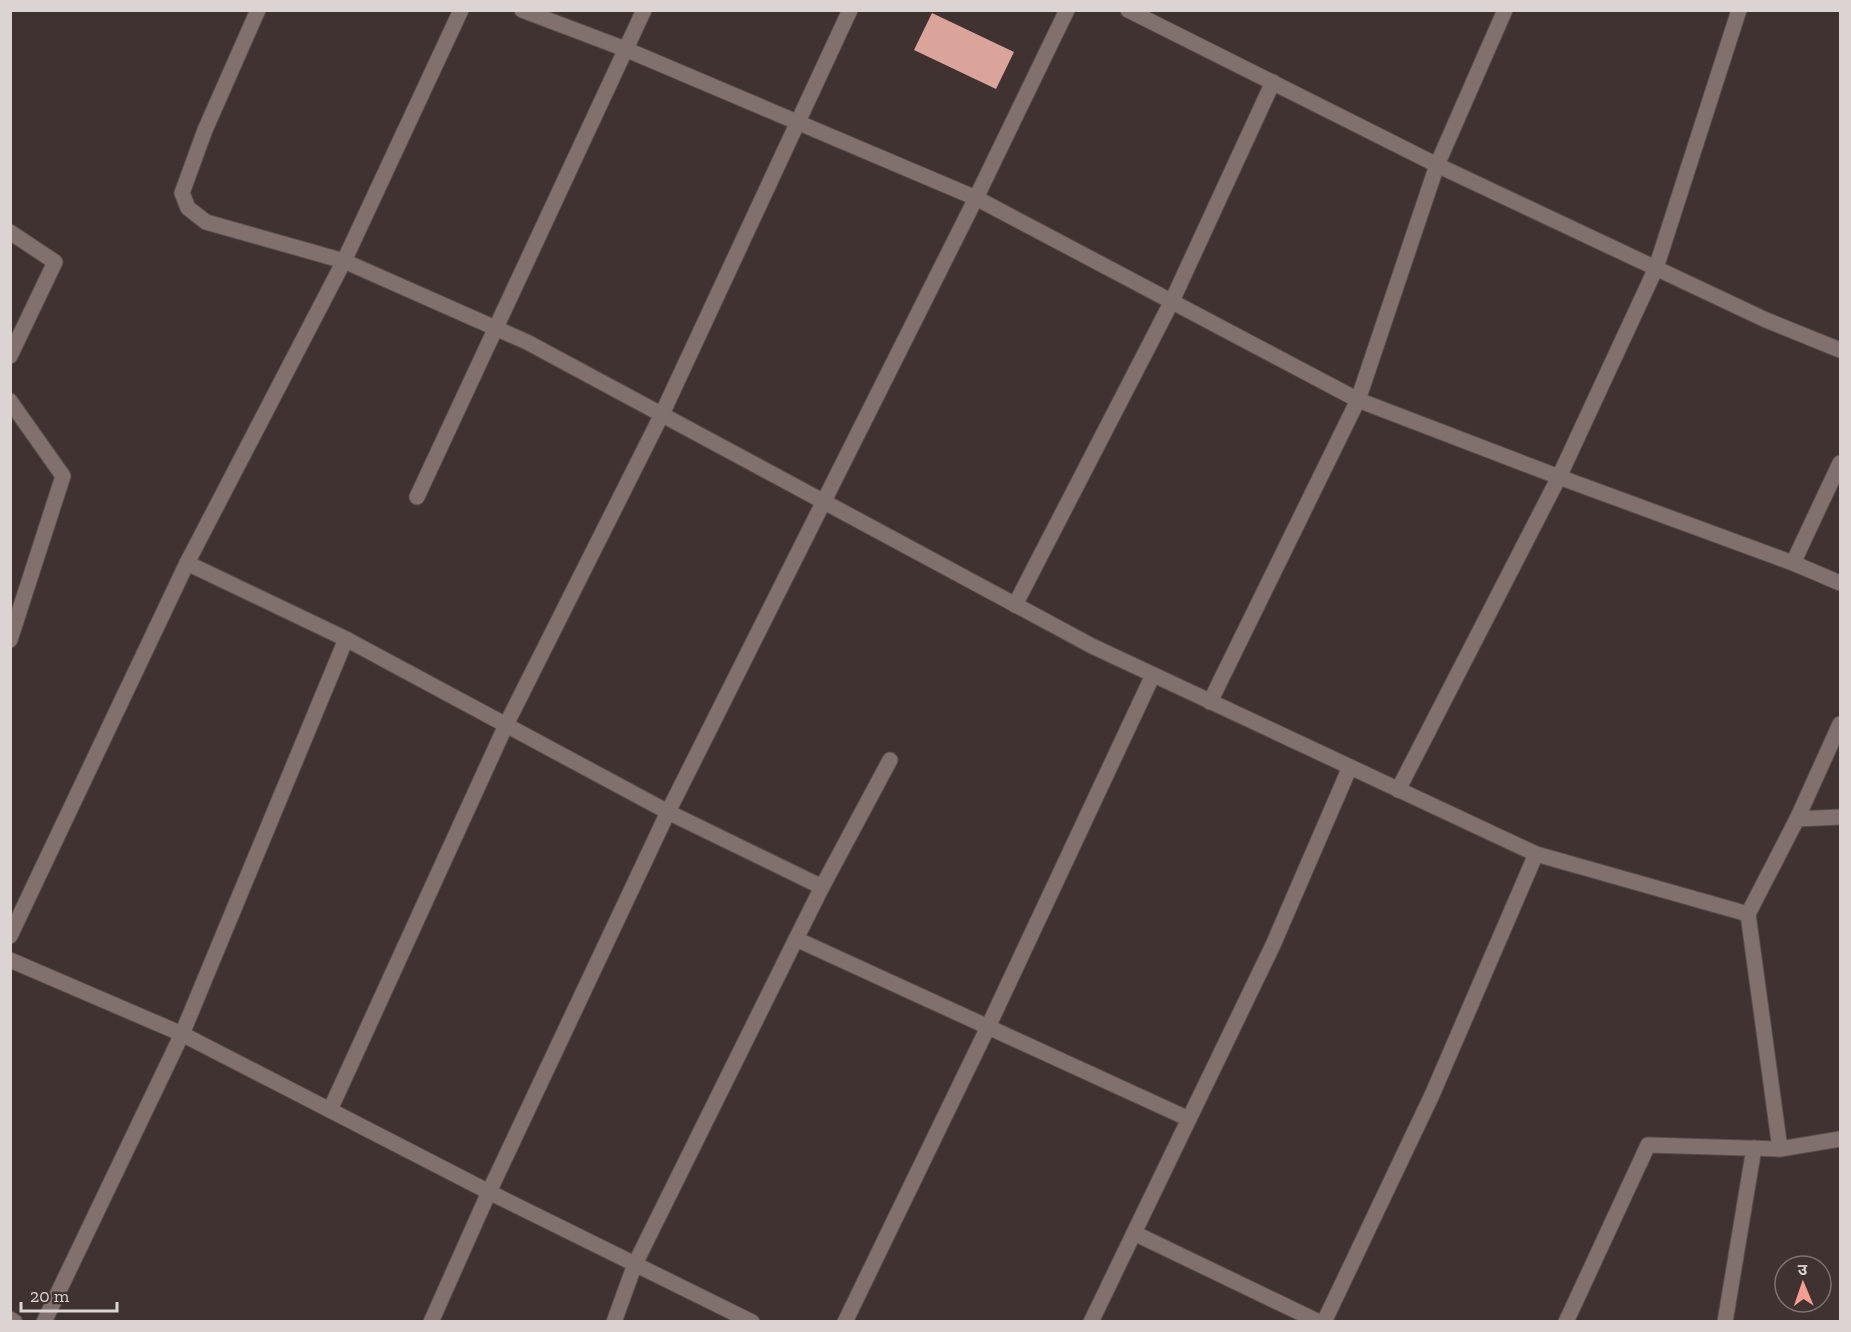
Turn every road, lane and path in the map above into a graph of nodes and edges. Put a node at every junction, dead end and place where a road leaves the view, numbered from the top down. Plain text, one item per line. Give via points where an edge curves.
1 (258, 10) edge
2 (461, 10) edge
3 (522, 10) edge
4 (644, 10) edge
5 (850, 10) edge
6 (1067, 10) edge
7 (1128, 10) edge
8 (1504, 10) edge
9 (1739, 10) edge
10 (625, 49) junction
11 (1273, 82) junction
12 (798, 123) junction
13 (1437, 165) junction
14 (976, 198) junction
15 (10, 232) edge
16 (344, 261) junction
17 (1656, 268) junction
18 (1172, 301) junction
19 (495, 327) junction
20 (1840, 350) edge
21 (10, 356) edge
22 (1358, 400) junction
23 (10, 402) edge
24 (662, 414) junction
25 (1840, 463) edge
26 (1559, 477) junction
27 (417, 497) dead end
28 (825, 502) junction
29 (186, 563) junction
30 (1793, 563) junction
31 (1840, 584) edge
32 (1015, 605) junction
33 (346, 639) junction
34 (10, 640) edge
35 (1153, 675) junction
36 (1210, 702) junction
37 (1840, 724) edge
38 (506, 725) junction
39 (890, 760) dead end
40 (1350, 767) junction
41 (1398, 790) junction
42 (668, 812) junction
43 (1840, 817) edge
44 (1797, 819) junction
45 (1536, 854) junction
46 (822, 887) junction
47 (1748, 914) junction
48 (10, 936) edge
49 (796, 939) junction
50 (10, 960) edge
51 (988, 1027) junction
52 (182, 1034) junction
53 (330, 1110) junction
54 (1189, 1119) junction
55 (1840, 1139) edge
56 (1754, 1148) junction
57 (1780, 1149) junction
58 (489, 1192) junction
59 (1134, 1233) junction
60 (635, 1264) junction
61 (10, 1319) edge
62 (15, 1322) edge
63 (44, 1322) edge
64 (430, 1322) edge
65 (614, 1322) edge
66 (752, 1322) edge
67 (845, 1322) edge
68 (1091, 1322) edge
69 (1319, 1322) edge
70 (1324, 1322) edge
71 (1566, 1322) edge
72 (1725, 1322) edge

1 - 16 street via 182,193 188,208 206,222
2 - 16 street
3 - 10 street
4 - 10 street
5 - 12 street
6 - 14 street
7 - 11 street
8 - 13 street
9 - 17 street
10 - 12 street
10 - 19 street
11 - 13 street
11 - 18 street
12 - 14 street
12 - 24 street
13 - 17 street
13 - 22 street
14 - 18 street
14 - 28 street
15 - 21 street via 55,262
16 - 19 street
16 - 29 street
17 - 20 street
17 - 26 street
18 - 22 street
18 - 32 street
19 - 24 street
19 - 27 street
22 - 26 street
22 - 36 street
23 - 34 street via 63,476
24 - 28 street
24 - 38 street
25 - 30 street
26 - 30 street
26 - 41 street
28 - 32 street
28 - 42 street
29 - 33 street
29 - 48 street
30 - 31 street
32 - 35 street
33 - 38 street
33 - 52 street
35 - 36 street
35 - 51 street
36 - 40 street
37 - 44 street
38 - 42 street
38 - 53 street
39 - 46 street
40 - 41 street
40 - 54 street via 1273,945
41 - 45 street
42 - 46 street
42 - 58 street
43 - 44 street
44 - 47 street
45 - 47 street
45 - 70 street via 1432,1095
46 - 49 street
47 - 57 street
49 - 51 street
49 - 60 street
50 - 52 street
51 - 54 street
51 - 67 street
52 - 53 street
52 - 63 street
53 - 58 street
54 - 59 street
55 - 57 street
56 - 57 street
56 - 71 street via 1648,1145
56 - 72 street
58 - 60 street
58 - 64 street
59 - 68 street
59 - 69 street
60 - 65 street
60 - 66 street
61 - 62 street

